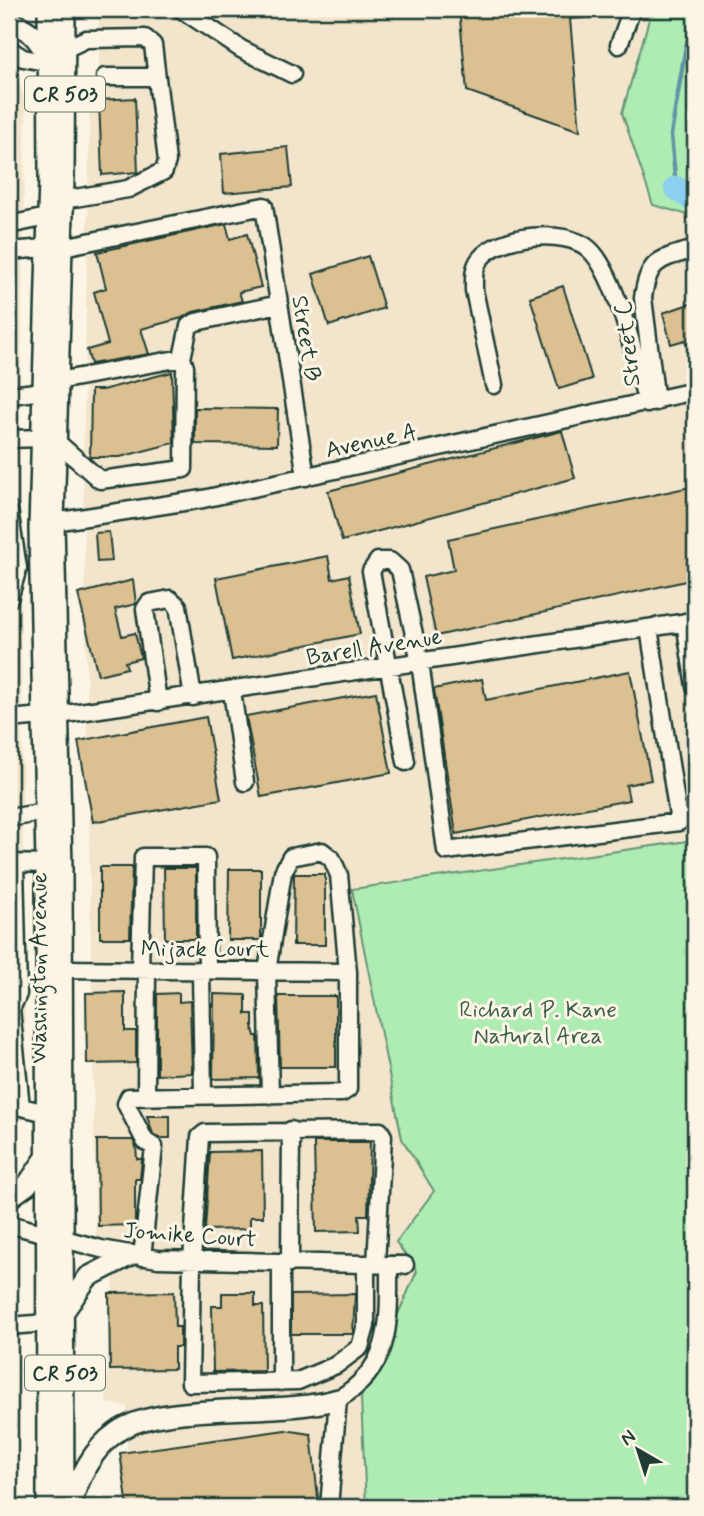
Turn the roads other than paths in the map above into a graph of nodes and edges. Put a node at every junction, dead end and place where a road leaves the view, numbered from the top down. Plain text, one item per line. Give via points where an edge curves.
1 (48, 9) edge
2 (65, 9) edge
3 (181, 9) edge
4 (632, 9) edge
5 (9, 21) edge
6 (619, 45) dead end
7 (9, 49) edge
8 (65, 49) junction
9 (50, 63) junction
10 (292, 74) dead end
11 (105, 77) dead end
12 (157, 77) junction
13 (64, 200) junction
14 (47, 217) junction
15 (9, 225) edge
16 (54, 248) junction
17 (695, 249) edge
18 (9, 251) edge
19 (279, 304) junction
20 (182, 358) junction
21 (494, 385) dead end
22 (51, 386) junction
23 (695, 391) edge
24 (11, 395) dead end
25 (651, 403) junction
26 (9, 439) edge
27 (49, 440) junction
28 (306, 477) junction
29 (9, 509) edge
30 (54, 522) junction
31 (9, 599) edge
32 (690, 622) edge
33 (649, 628) junction
34 (420, 663) junction
35 (388, 667) junction
36 (695, 687) edge
37 (232, 691) junction
38 (193, 696) junction
39 (158, 702) junction
40 (51, 715) junction
41 (9, 719) edge
42 (406, 762) dead end
43 (245, 782) dead end
44 (45, 812) junction
45 (9, 818) edge
46 (12, 864) edge
47 (46, 864) junction
48 (62, 969) junction
49 (143, 970) junction
50 (204, 971) junction
51 (267, 971) junction
52 (348, 972) junction
53 (270, 1095) junction
54 (146, 1096) junction
55 (202, 1096) junction
56 (47, 1112) junction
57 (291, 1130) junction
58 (47, 1155) junction
59 (9, 1198) edge
60 (9, 1224) edge
61 (56, 1237) junction
62 (136, 1256) junction
63 (192, 1261) junction
64 (286, 1263) junction
65 (384, 1265) junction
66 (65, 1310) junction
67 (47, 1323) junction
68 (9, 1326) edge
69 (281, 1382) junction
70 (338, 1399) junction
71 (56, 1458) junction
72 (47, 1507) edge
73 (64, 1507) edge
74 (70, 1507) edge
75 (329, 1507) edge

1 - 9 main road, Washington Avenue / CR 503
2 - 8 main road, Washington Avenue / CR 503
3 - 10 street via 241,49
4 - 6 street
5 - 9 main road via 40,40
7 - 9 street via 23,58
8 - 12 street via 86,39 145,37 153,45
8 - 13 main road, Washington Avenue / CR 503
9 - 14 main road, Washington Avenue / CR 503
11 - 12 street
12 - 13 street via 167,161 164,171 128,189
13 - 16 main road, Washington Avenue / CR 503
14 - 15 street
14 - 16 main road, Washington Avenue / CR 503
16 - 18 street
16 - 19 street, Street B via 264,206
16 - 22 main road, Washington Avenue / CR 503
17 - 25 street, Street C via 663,258 649,268 643,298
19 - 20 street via 195,322 189,326
19 - 28 street, Street B
20 - 22 street
20 - 27 street via 184,469 100,480
21 - 25 street via 474,290 473,275 479,261 502,243 562,236 590,249 600,264
22 - 24 street
22 - 27 main road, Washington Avenue / CR 503
23 - 25 street, Avenue A
25 - 28 street, Avenue A
26 - 27 street
27 - 30 main road, Washington Avenue / CR 503
27 - 40 main road, Washington Avenue / CR 503 via 39,540
28 - 30 street, Avenue A via 203,499
29 - 31 street via 18,568
30 - 40 main road, Washington Avenue / CR 503
32 - 33 street, Barell Avenue
32 - 36 street
33 - 34 street, Barell Avenue
33 - 34 street via 680,822 446,851
34 - 35 street, Barell Avenue
34 - 35 street via 400,570 385,560 378,561 371,571
35 - 37 street, Barell Avenue
35 - 42 street
37 - 38 street, Barell Avenue
37 - 43 street
38 - 39 street, Barell Avenue
38 - 39 street via 178,606 170,599 149,603 145,609
39 - 40 street, Barell Avenue
40 - 41 street, Barell Avenue
40 - 44 main road, Washington Avenue / CR 503
40 - 48 main road, Washington Avenue / CR 503
44 - 45 street
44 - 47 main road, Washington Avenue / CR 503
46 - 47 street
46 - 56 street via 18,994 11,1009 21,1107
47 - 56 main road, Washington Avenue / CR 503
48 - 49 street, Mijack Court
48 - 61 main road, Washington Avenue / CR 503
49 - 50 street, Mijack Court
49 - 50 street via 143,857 206,858
49 - 54 street
50 - 51 street, Mijack Court
50 - 55 street
51 - 52 street, Mijack Court
51 - 52 street via 284,873 291,857 321,851 332,859 339,875
51 - 53 street
52 - 53 street via 348,1089 342,1093
53 - 55 street
54 - 55 street
54 - 62 street via 129,1097 126,1104 145,1140 154,1147
56 - 58 main road, Washington Avenue / CR 503
57 - 63 street via 205,1133 200,1137
57 - 64 street
57 - 65 street via 380,1131
58 - 59 main road via 27,1185
58 - 61 main road, Washington Avenue / CR 503
60 - 61 street, Jomike Court
61 - 62 street, Jomike Court
61 - 66 main road, Washington Avenue / CR 503
61 - 67 main road, Washington Avenue / CR 503
62 - 63 street, Jomike Court
62 - 66 main road via 88,1277
63 - 64 street, Jomike Court
63 - 69 street via 190,1383
64 - 65 street, Jomike Court
64 - 69 street
65 - 69 street via 360,1347 336,1365 298,1381
65 - 70 street via 389,1317 382,1349 364,1380
66 - 71 main road, Washington Avenue / CR 503
67 - 68 street
67 - 71 main road, Washington Avenue / CR 503
70 - 74 main road via 157,1418 127,1426 110,1437 86,1466
70 - 75 street
71 - 72 main road, Washington Avenue / CR 503
71 - 73 main road, Washington Avenue / CR 503

